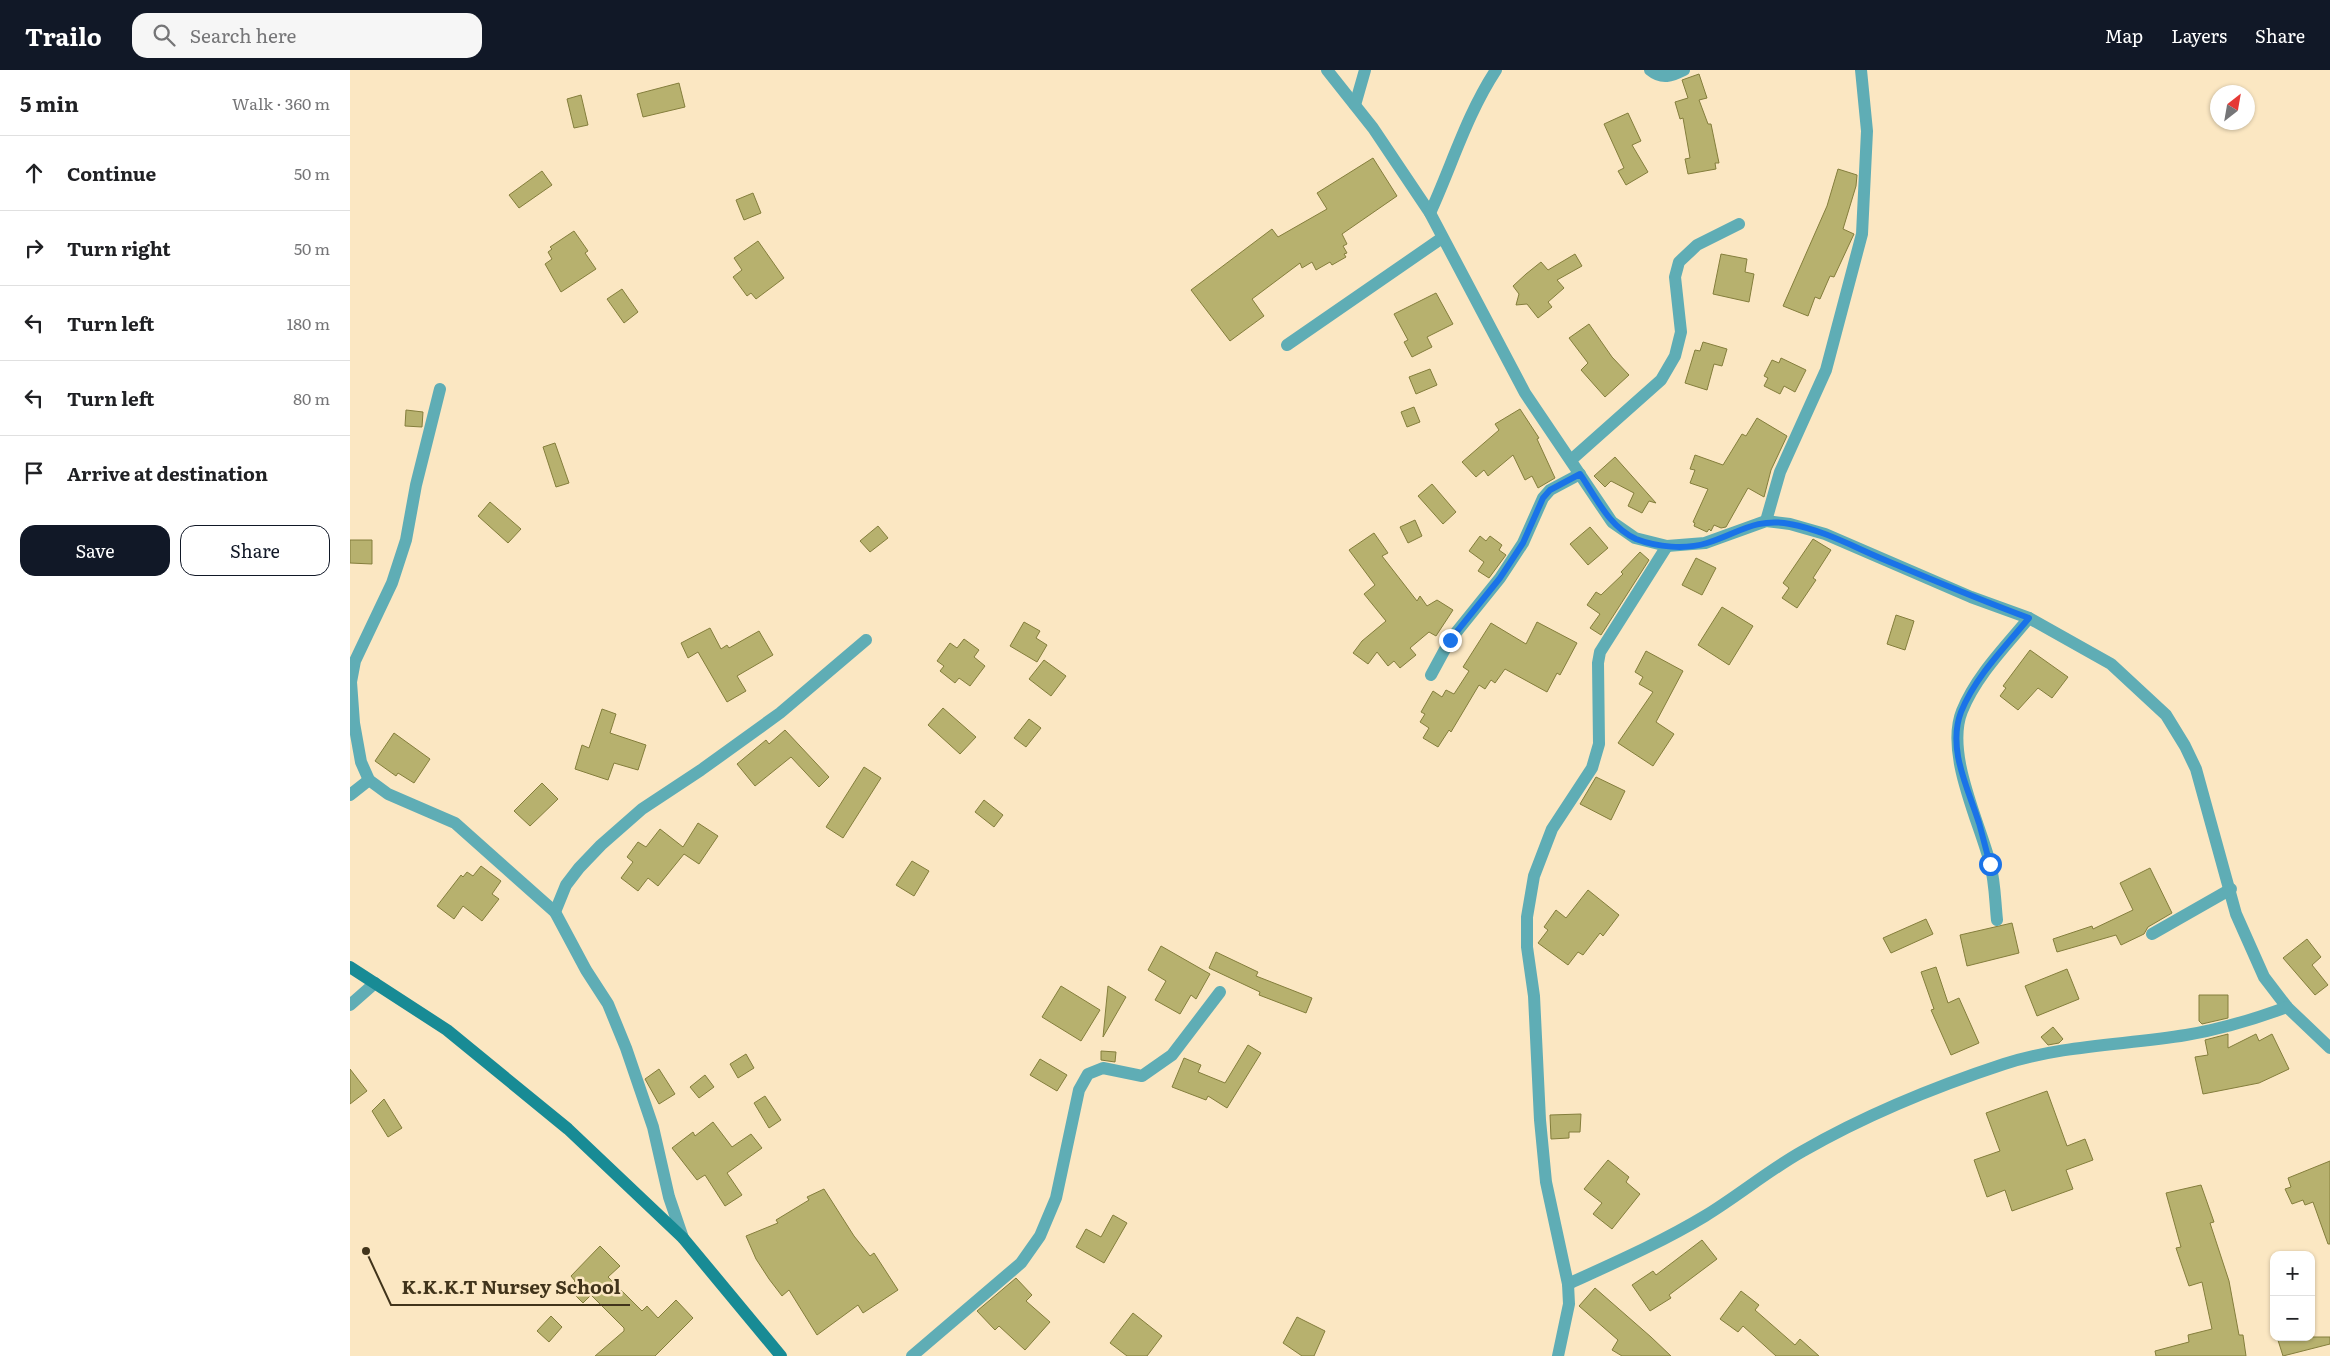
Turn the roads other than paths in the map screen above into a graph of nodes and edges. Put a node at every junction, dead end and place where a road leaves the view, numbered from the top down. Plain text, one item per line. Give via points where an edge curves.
1 (1327, 70) edge
2 (1365, 70) edge
3 (1496, 70) edge
4 (1650, 70) edge
5 (1684, 70) edge
6 (1862, 70) edge
7 (1355, 105) junction
8 (1430, 213) junction
9 (1739, 224) dead end
10 (1442, 238) junction
11 (1287, 345) dead end
12 (440, 389) dead end
13 (1571, 460) junction
14 (1580, 474) junction
15 (1766, 521) junction
16 (1667, 546) junction
17 (2029, 618) junction
18 (866, 640) dead end
19 (1432, 675) dead end
20 (350, 682) edge
21 (369, 780) junction
22 (350, 795) edge
23 (2231, 889) junction
24 (555, 912) junction
25 (1997, 920) dead end
26 (2152, 934) dead end
27 (350, 967) edge
28 (375, 983) junction
29 (1220, 992) dead end
30 (350, 1004) edge
31 (2288, 1007) junction
32 (2330, 1048) edge
33 (684, 1238) junction
34 (1568, 1284) junction
35 (781, 1356) edge
36 (912, 1356) edge
37 (1558, 1356) edge

1 - 7 street
2 - 7 street
3 - 8 street via 1463,131
4 - 5 street via 1656,75 1672,77
6 - 15 street via 1867,131 1862,234 1826,370 1780,472
7 - 8 street
8 - 10 street
9 - 13 street via 1697,245 1679,262 1675,277 1680,332 1675,356 1661,380
10 - 11 street
10 - 13 street via 1525,393
12 - 20 street via 406,540 392,583
13 - 14 street
14 - 16 street via 1612,522 1624,532
14 - 19 street via 1550,490 1543,498 1523,543 1500,578 1450,640
15 - 16 street via 1705,544
15 - 17 street via 1825,534 1971,597
16 - 34 street via 1600,652 1597,757 1552,829 1534,876 1527,917 1546,1182
17 - 23 street via 2112,664 2166,715 2196,769 2222,868
17 - 25 street via 1982,677 1962,712 1956,743 1990,864
18 - 24 street via 780,713 642,809 600,845 566,885
20 - 21 street via 354,723
21 - 22 street
21 - 24 street via 388,794 455,823
23 - 26 street
23 - 31 street via 2236,914 2264,977
24 - 33 street via 608,1004 626,1048 653,1127 669,1197
27 - 28 street
28 - 30 street
28 - 33 street via 447,1030 568,1129
29 - 36 street via 1172,1055 1142,1076 1102,1068 1088,1074 1078,1090 1056,1198 1040,1236 1021,1263
31 - 32 street
31 - 34 street via 2238,1025 2184,1035 2064,1049 1966,1078 1888,1109 1803,1151 1704,1216
33 - 35 street
34 - 37 street via 1569,1304

